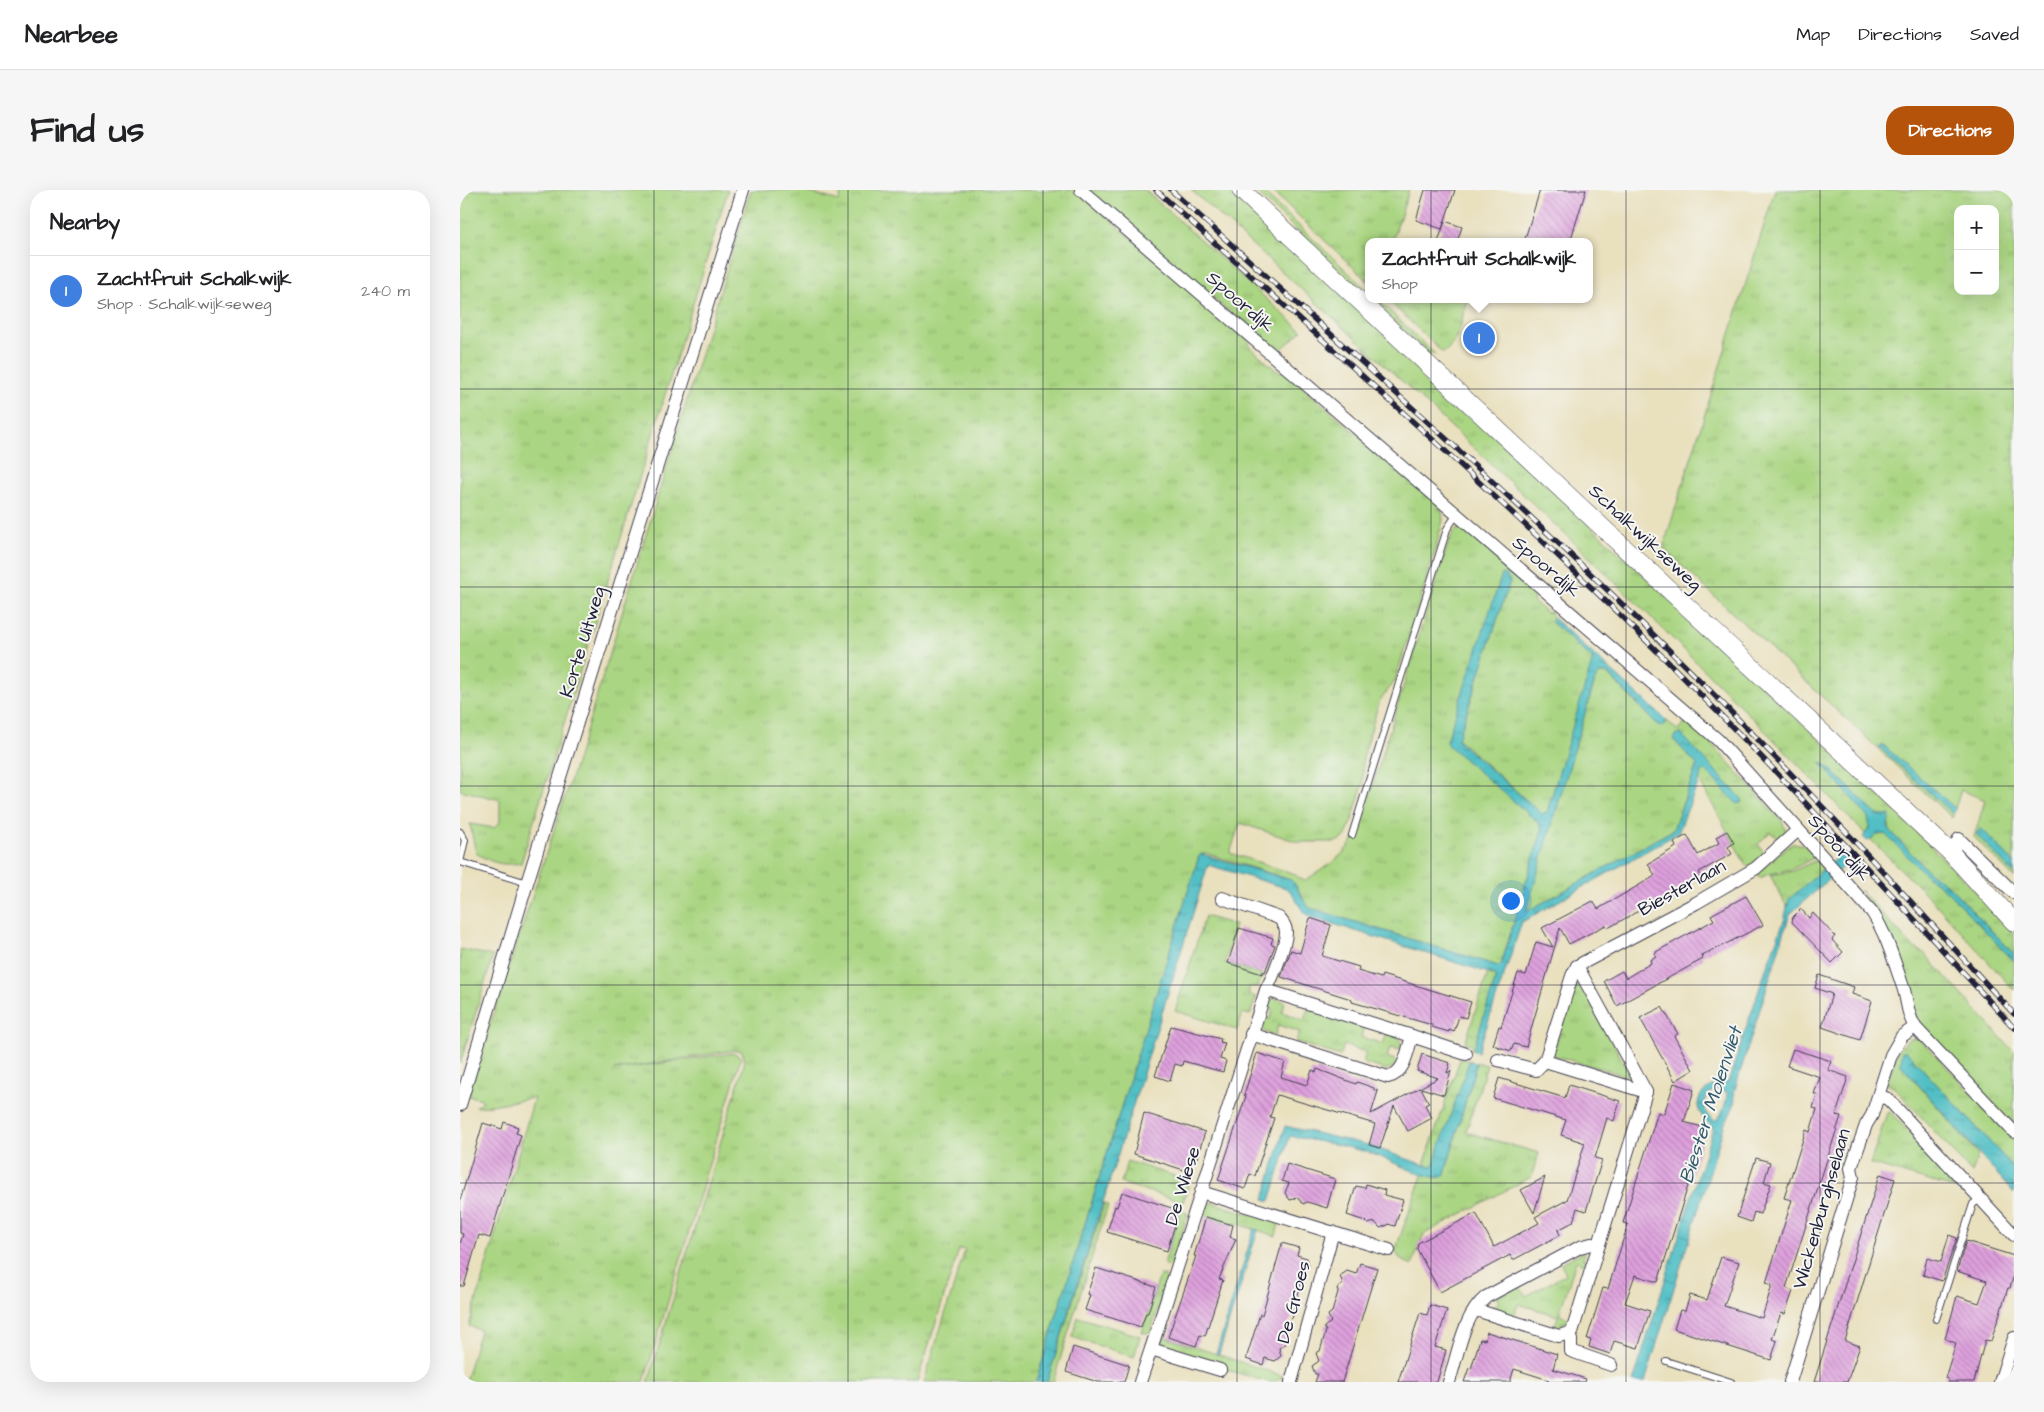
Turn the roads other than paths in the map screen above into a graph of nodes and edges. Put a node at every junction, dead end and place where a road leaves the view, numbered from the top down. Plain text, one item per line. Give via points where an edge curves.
1 (743, 190) edge
2 (1081, 190) edge
3 (1241, 190) edge
4 (1457, 514) junction
5 (1797, 830) junction
6 (460, 832) edge
7 (1352, 835) dead end
8 (1955, 846) junction
9 (527, 883) junction
10 (2014, 893) edge
11 (1222, 898) dead end
12 (2014, 922) edge
13 (1577, 966) junction
14 (1266, 990) junction
15 (1915, 1027) junction
16 (1251, 1034) junction
17 (1412, 1036) junction
18 (1466, 1054) dead end
19 (1498, 1060) dead end
20 (1545, 1061) junction
21 (1646, 1092) junction
22 (1879, 1096) junction
23 (460, 1105) edge
24 (2014, 1132) edge
25 (1201, 1192) junction
26 (1980, 1199) junction
27 (1333, 1232) junction
28 (2014, 1235) edge
29 (1599, 1245) junction
30 (1389, 1250) dead end
31 (1476, 1310) junction
32 (1936, 1319) dead end
33 (1568, 1334) junction
34 (2014, 1338) edge
35 (1151, 1349) junction
36 (1666, 1361) dead end
37 (1611, 1365) dead end
38 (1220, 1370) dead end
39 (1140, 1382) edge
40 (1291, 1382) edge
41 (1449, 1382) edge
42 (1731, 1382) edge
43 (1790, 1382) edge
44 (2000, 1382) edge

1 - 9 street, Korte Uitweg
2 - 4 street, Spoordijk
3 - 8 street, Schalkwijkseweg
4 - 5 street, Spoordijk via 1718,740
4 - 7 lane via 1447,529
5 - 13 street, Biesterlaan via 1756,868
5 - 15 street, Spoordijk via 1878,922
6 - 9 lane via 465,840 460,862
8 - 10 street, Schalkwijkseweg
8 - 12 street, Schalkwijkseweg
9 - 23 street, Korte Uitweg
11 - 14 street, De Wiese via 1271,914 1285,924 1286,934
13 - 20 street
13 - 21 street
14 - 16 street, De Wiese
14 - 17 street
15 - 22 street, Wickenburghselaan via 1896,1045
15 - 24 street
16 - 17 street via 1388,1078 1401,1071
16 - 25 street, De Wiese
17 - 18 street
19 - 20 street via 1536,1070
20 - 21 street
21 - 29 street
22 - 26 street via 1888,1099
22 - 43 street, Wickenburghselaan via 1851,1168 1853,1176
25 - 27 street
25 - 35 street, De Wiese
26 - 28 street
26 - 32 lane via 1973,1204
27 - 30 street
27 - 40 street, De Groes
29 - 31 street via 1586,1245 1486,1297
29 - 33 street via 1574,1328
31 - 33 street via 1560,1336
31 - 41 street via 1470,1316
33 - 37 street via 1570,1352
34 - 44 street
35 - 38 street
35 - 39 street, De Wiese
36 - 42 lane

